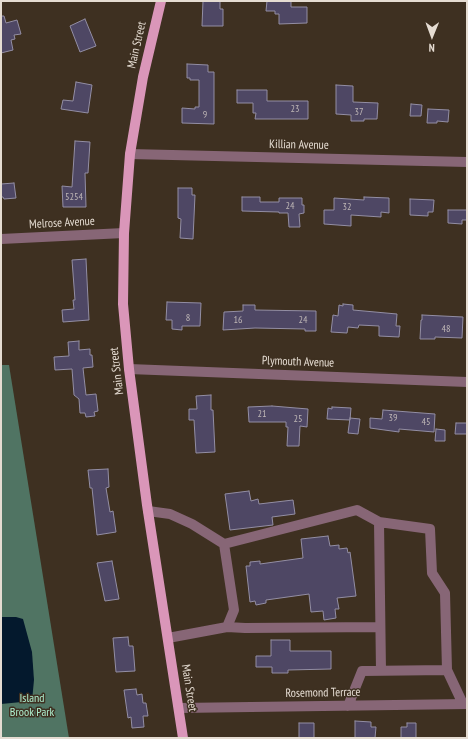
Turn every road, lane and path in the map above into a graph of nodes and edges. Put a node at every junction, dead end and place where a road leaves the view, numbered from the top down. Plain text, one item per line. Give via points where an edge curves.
1 (161, 1) edge
2 (130, 154) junction
3 (467, 162) edge
4 (124, 233) junction
5 (1, 239) edge
6 (129, 369) junction
7 (467, 382) edge
8 (148, 511) junction
9 (379, 522) junction
10 (224, 544) junction
11 (227, 627) junction
12 (380, 627) junction
13 (168, 638) junction
14 (447, 670) junction
15 (381, 671) junction
16 (465, 704) edge
17 (348, 706) junction
18 (179, 708) junction
19 (184, 738) edge

1 - 2 main road, Main Street via 143,77
2 - 3 street, Killian Avenue
2 - 4 main road, Main Street
4 - 5 street, Melrose Avenue
4 - 6 main road, Main Street via 123,304
6 - 7 street, Plymouth Avenue
6 - 8 main road, Main Street
8 - 10 street via 170,514
8 - 13 main road, Main Street
9 - 10 street via 357,510
9 - 12 street
9 - 14 street via 430,529 432,573 445,593
10 - 11 street via 234,610
11 - 12 street
11 - 13 street
12 - 15 street
13 - 18 main road, Main Street
14 - 15 street
14 - 16 street
15 - 17 street via 362,672
16 - 17 street, Rosemond Terrace
17 - 18 street, Rosemond Terrace
18 - 19 main road, Main Street

